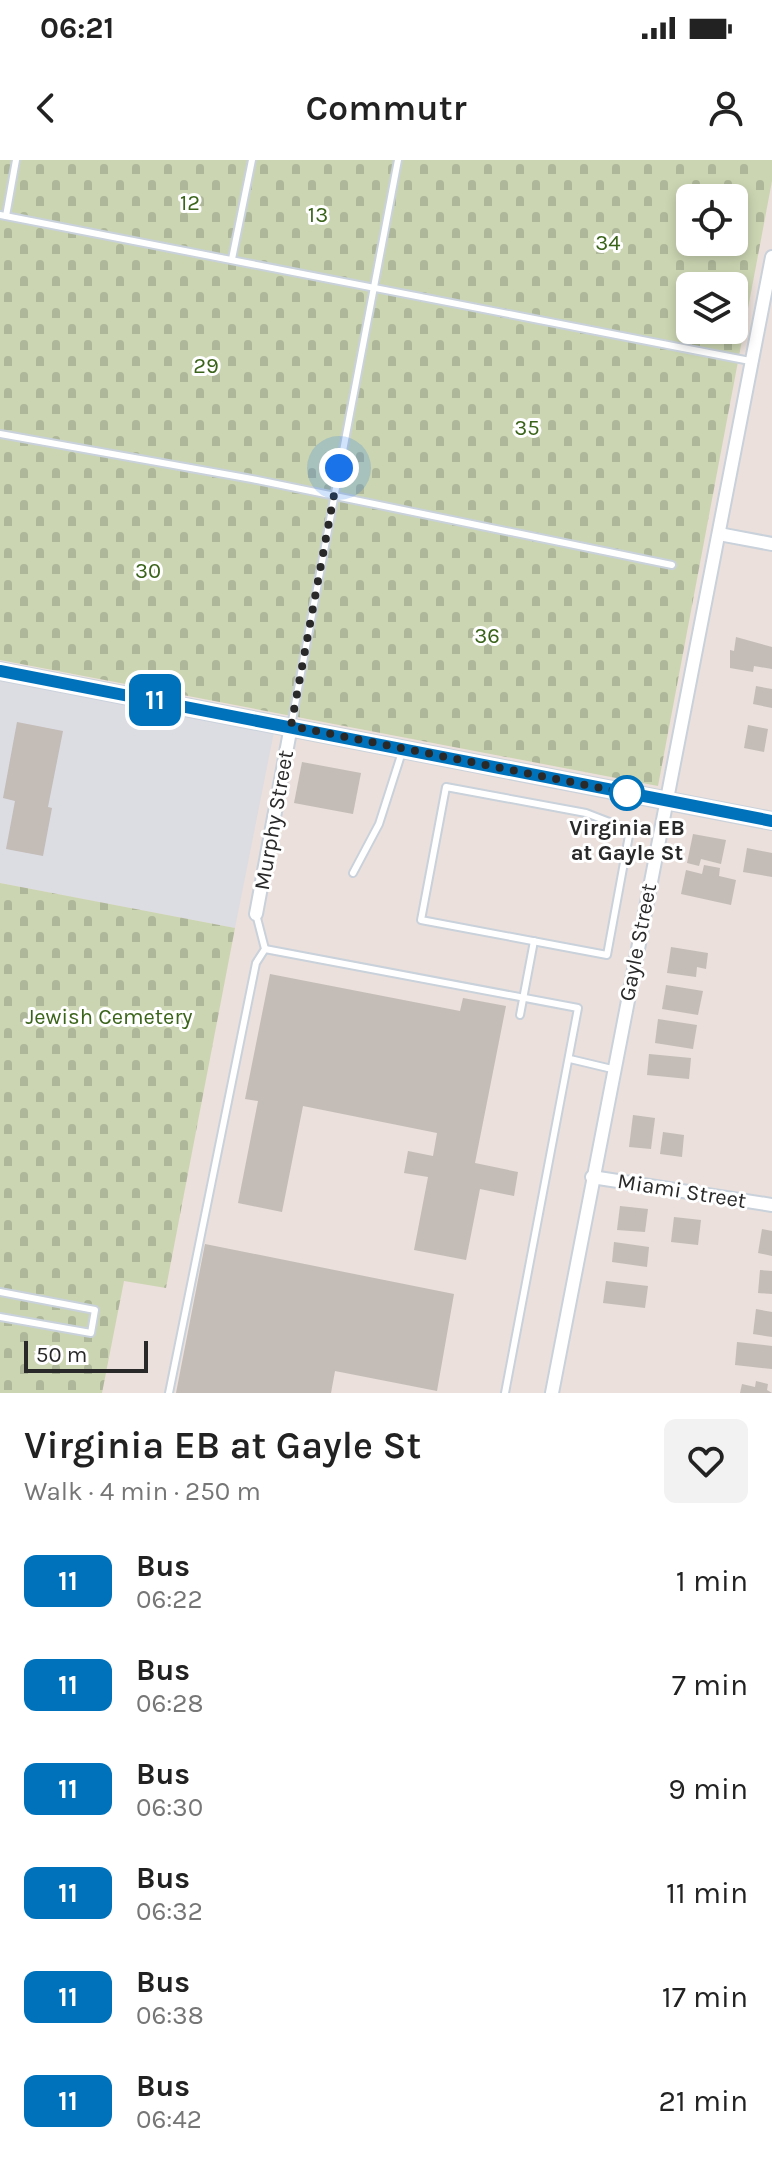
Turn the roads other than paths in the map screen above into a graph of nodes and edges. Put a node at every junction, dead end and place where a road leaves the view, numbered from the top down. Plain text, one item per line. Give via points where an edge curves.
1 (16, 160) edge
2 (252, 160) edge
3 (398, 160) edge
4 (3, 216) edge
5 (232, 259) junction
6 (771, 265) edge
7 (372, 287) junction
8 (752, 362) junction
9 (0, 434) edge
10 (333, 498) junction
11 (719, 534) junction
12 (772, 544) edge
13 (672, 565) dead end
14 (0, 671) edge
15 (291, 726) junction
16 (403, 748) junction
17 (666, 800) junction
18 (772, 821) edge
19 (353, 873) dead end
20 (256, 914) joint
21 (534, 941) junction
22 (265, 949) junction
23 (523, 998) junction
24 (520, 1015) dead end
25 (570, 1059) junction
26 (612, 1069) junction
27 (592, 1177) junction
28 (772, 1205) edge
29 (0, 1292) edge
30 (0, 1317) edge
31 (169, 1393) edge
32 (505, 1393) edge
33 (552, 1393) edge

1 - 4 lane
2 - 5 lane
3 - 7 lane
4 - 5 lane
5 - 7 lane
6 - 8 street, Gayle Street
7 - 8 lane
7 - 10 lane
8 - 11 street, Gayle Street
9 - 10 lane
10 - 13 lane
10 - 15 lane
11 - 12 street
11 - 17 street, Gayle Street
14 - 15 street
15 - 16 street
15 - 20 street, Murphy Street
16 - 17 street
16 - 19 lane via 379,824
17 - 18 street
17 - 26 street, Gayle Street
20 - 22 lane
21 - 21 lane via 607,955 630,830 586,813 446,787 421,920
21 - 23 lane
22 - 23 lane
22 - 31 lane via 256,963
23 - 24 lane
23 - 25 lane via 578,1008
25 - 26 lane
25 - 32 lane
26 - 27 street, Gayle Street
27 - 28 street, Miami Street
27 - 33 street, Gayle Street
29 - 30 lane via 95,1310 91,1333

